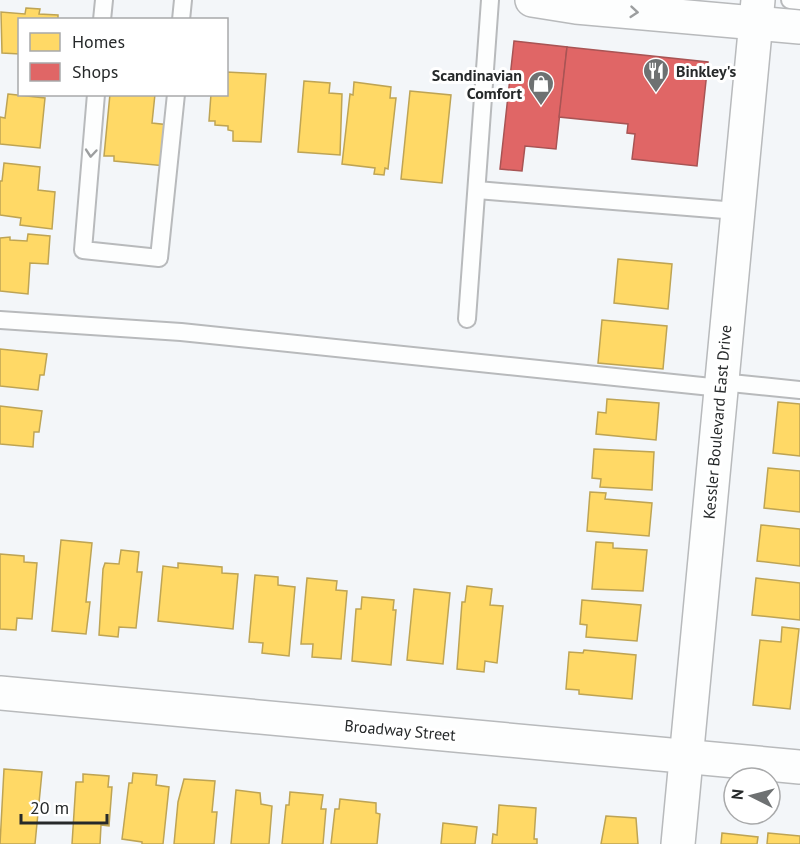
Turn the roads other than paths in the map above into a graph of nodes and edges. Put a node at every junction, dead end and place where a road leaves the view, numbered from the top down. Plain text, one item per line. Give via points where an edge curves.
1 (104, 0) edge
2 (183, 0) edge
3 (490, 0) edge
4 (532, 0) edge
5 (790, 0) edge
6 (800, 1) edge
7 (757, 11) edge
8 (102, 18) edge
9 (181, 18) edge
10 (800, 27) edge
11 (96, 96) edge
12 (176, 96) edge
13 (477, 190) junction
14 (737, 212) junction
15 (466, 319) dead end
16 (0, 320) edge
17 (721, 385) junction
18 (800, 390) edge
19 (0, 693) edge
20 (686, 756) junction
21 (800, 767) edge
22 (678, 844) edge

1 - 8 lane
2 - 9 lane
3 - 13 lane
4 -> 7 main road via 576,7
5 - 6 lane
7 - 10 main road
7 - 14 main road, Kessler Boulevard East Drive
11 -> 12 lane via 83,250 159,258
13 - 14 lane
13 - 15 lane
14 - 17 main road, Kessler Boulevard East Drive
16 - 17 lane via 181,332
17 - 18 lane
17 - 20 main road, Kessler Boulevard East Drive
19 - 20 main road, Broadway Street
20 - 21 main road, Broadway Street
20 - 22 main road, Kessler Boulevard East Drive

